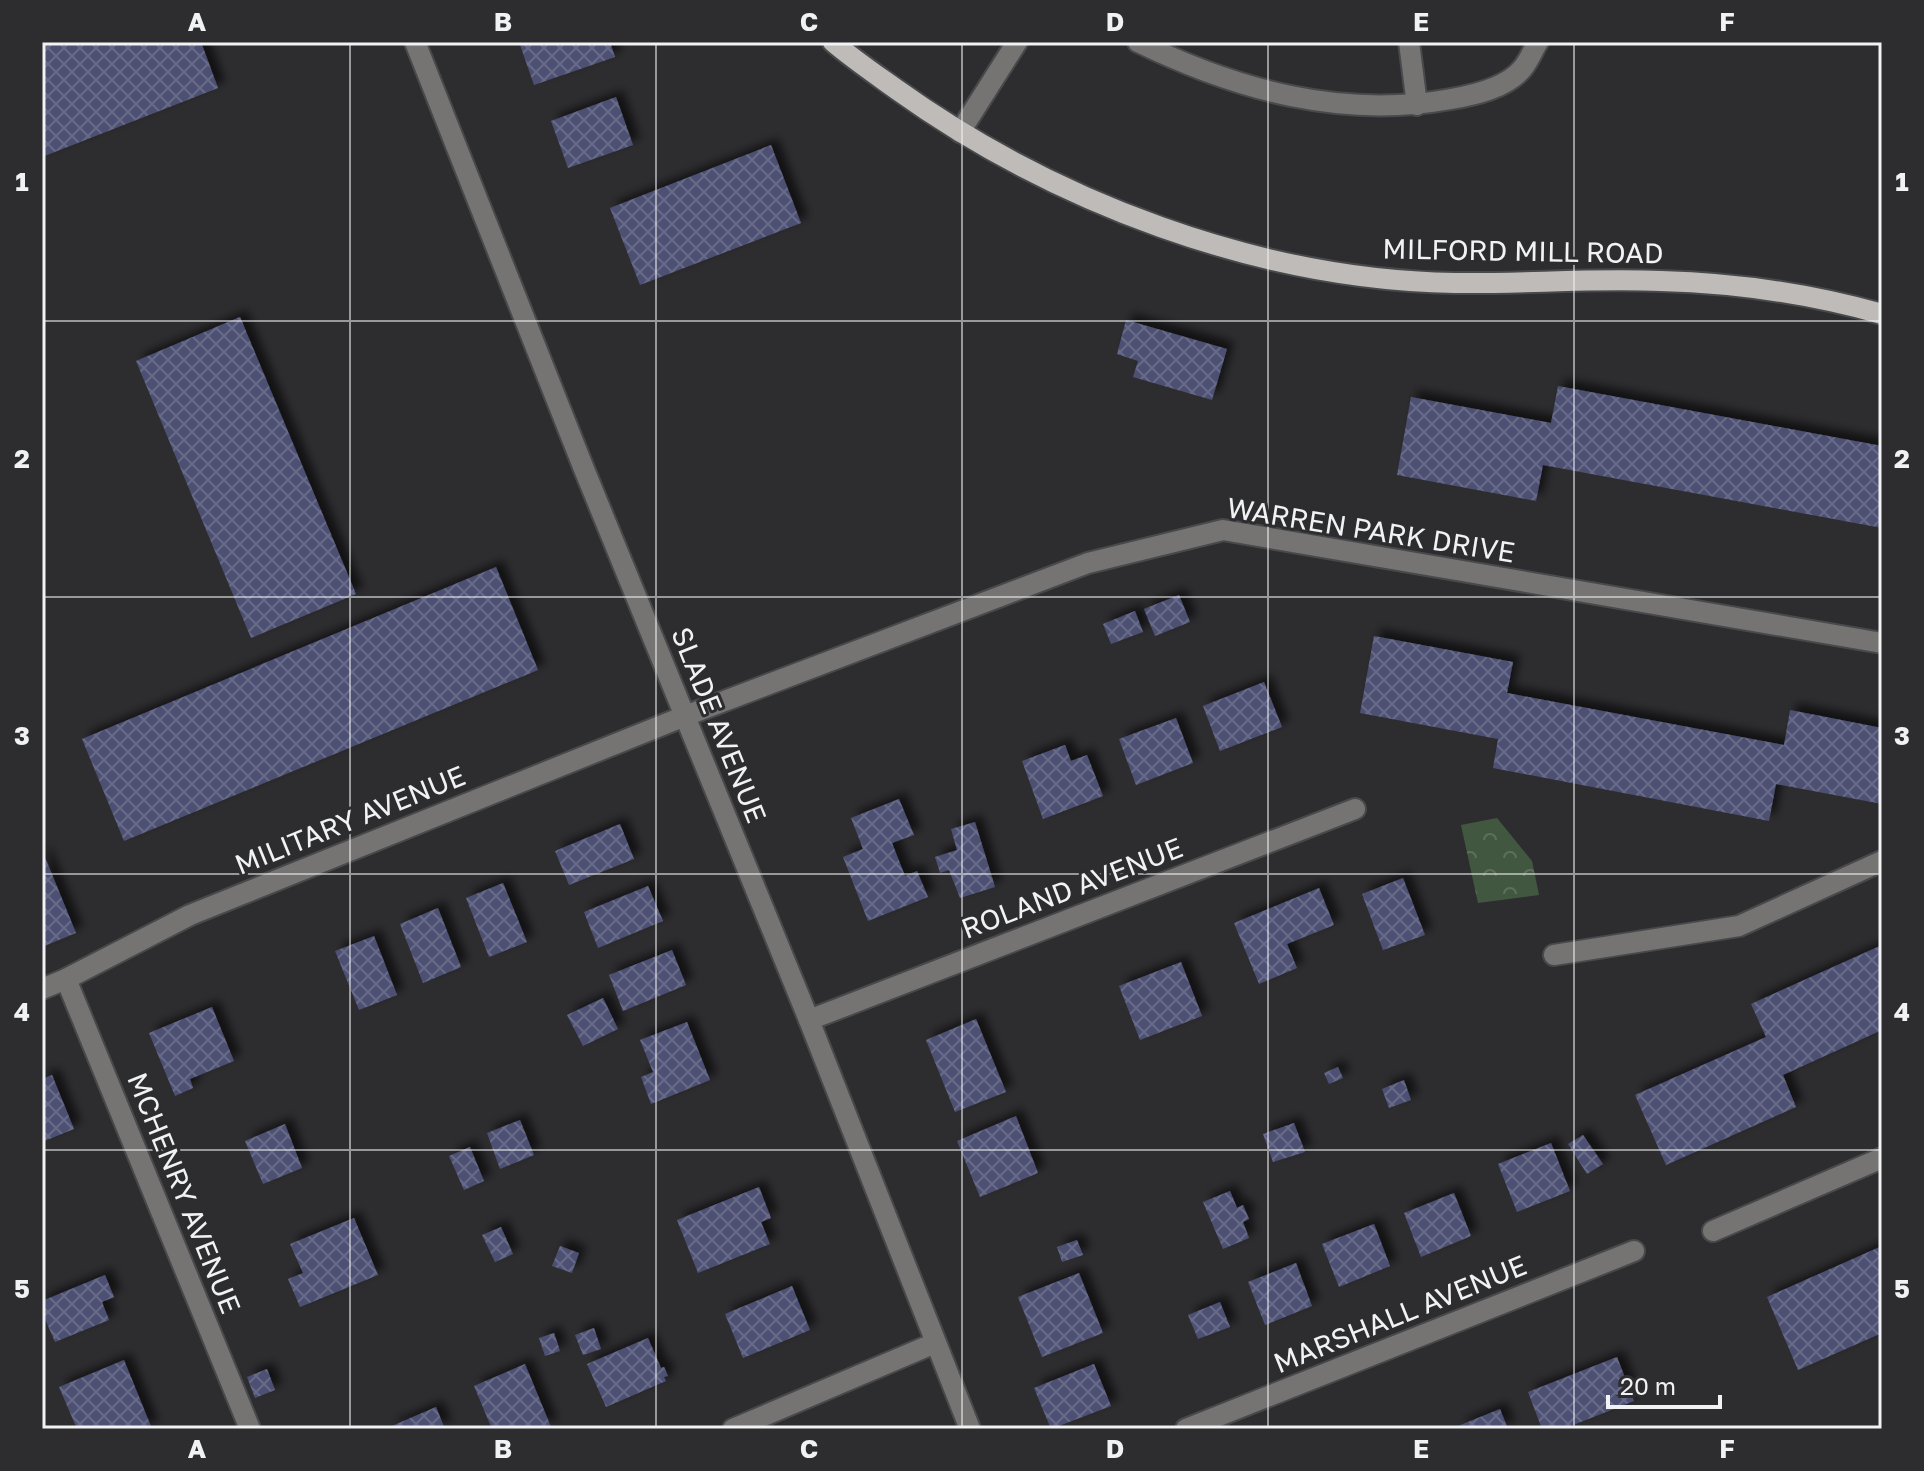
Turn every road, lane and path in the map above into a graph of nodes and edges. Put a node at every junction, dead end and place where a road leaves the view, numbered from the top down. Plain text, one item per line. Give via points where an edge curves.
1 (415, 42) edge
2 (833, 42) edge
3 (1017, 42) edge
4 (1138, 42) edge
5 (1409, 42) edge
6 (1538, 42) edge
7 (1417, 105) junction
8 (960, 132) junction
9 (1882, 314) edge
10 (1882, 643) edge
11 (685, 716) junction
12 (1355, 809) dead end
13 (1882, 861) edge
14 (1554, 955) dead end
15 (66, 979) junction
16 (42, 989) edge
17 (809, 1020) junction
18 (1882, 1158) edge
19 (1713, 1231) dead end
20 (1634, 1251) dead end
21 (935, 1343) junction
22 (250, 1429) edge
23 (733, 1429) edge
24 (970, 1429) edge
25 (1186, 1429) edge

1 - 11 street, SLADE AVENUE
2 - 8 main road, MILFORD MILL ROAD
3 - 8 street
4 - 7 street via 1279,94 1360,107
5 - 7 street
6 - 7 street via 1522,70 1485,93
8 - 9 main road, MILFORD MILL ROAD via 1093,201 1257,256 1358,275 1452,283 1659,280 1736,285
10 - 11 street, WARREN PARK DRIVE via 1223,530 1088,563
11 - 15 street, MILITARY AVENUE via 190,915
11 - 17 street, SLADE AVENUE
12 - 17 street, ROLAND AVENUE
13 - 14 street via 1739,926
15 - 16 street, MILITARY AVENUE
15 - 22 street, MCHENRY AVENUE
17 - 21 street, SLADE AVENUE
18 - 19 street
20 - 25 street, MARSHALL AVENUE
21 - 23 street
21 - 24 street, SLADE AVENUE

